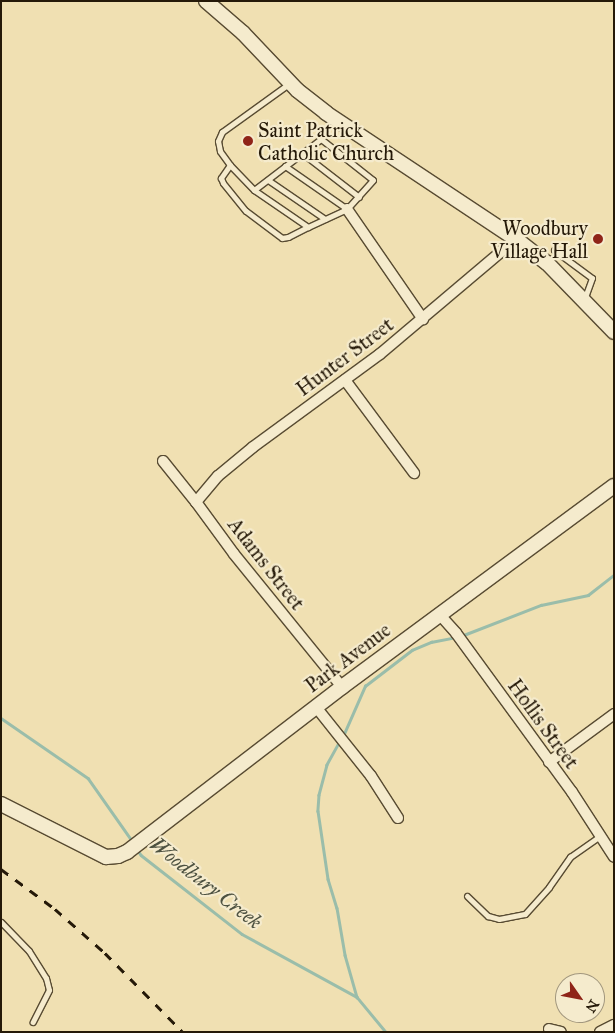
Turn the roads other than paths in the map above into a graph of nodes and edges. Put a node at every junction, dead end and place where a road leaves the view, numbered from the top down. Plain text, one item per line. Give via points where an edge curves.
1 (206, 1) edge
2 (291, 83) junction
3 (302, 153) junction
4 (230, 165) junction
5 (285, 166) junction
6 (268, 180) junction
7 (254, 190) junction
8 (358, 197) junction
9 (347, 210) junction
10 (325, 219) junction
11 (308, 227) junction
12 (516, 239) junction
13 (554, 250) dead end
14 (584, 301) junction
15 (423, 319) junction
16 (613, 331) edge
17 (345, 380) junction
18 (163, 461) dead end
19 (414, 473) dead end
20 (614, 486) edge
21 (196, 502) junction
22 (440, 615) junction
23 (342, 687) junction
24 (316, 707) junction
25 (614, 714) edge
26 (549, 762) junction
27 (1, 804) edge
28 (398, 818) dead end
29 (600, 836) junction
30 (614, 857) edge
31 (467, 896) dead end
32 (1, 922) edge
33 (33, 1022) dead end
34 (614, 1025) edge
35 (549, 1029) dead end
36 (561, 1032) edge
37 (600, 1032) edge

1 - 2 street via 243,33
2 - 4 lane via 222,132 218,141 220,151
2 - 12 street via 326,113
3 - 5 lane
3 - 8 lane
3 - 8 lane via 321,139 373,180
4 - 7 lane
4 - 11 lane via 221,178 246,211 282,238
5 - 6 lane
5 - 9 lane
6 - 7 lane
6 - 10 lane
7 - 11 lane
8 - 9 lane
9 - 10 lane
9 - 15 street
10 - 11 lane
12 - 14 street
12 - 15 street, Hunter Street
13 - 14 lane via 592,278
14 - 16 street
15 - 17 street, Hunter Street
17 - 19 street
17 - 21 street, Hunter Street via 253,447 218,476
18 - 21 street, Adams Street
20 - 22 street, Park Avenue
21 - 23 street, Adams Street
22 - 23 street, Park Avenue
22 - 26 street, Hollis Street
23 - 24 street, Park Avenue
24 - 27 street, Park Avenue via 141,842 118,856 106,857
24 - 28 street
25 - 26 street
26 - 29 street, Hollis Street
29 - 30 street, Hollis Street
29 - 31 lane via 570,858 525,914 499,919 488,916
32 - 33 lane via 29,951 46,978 49,990
34 - 37 street
35 - 36 street

